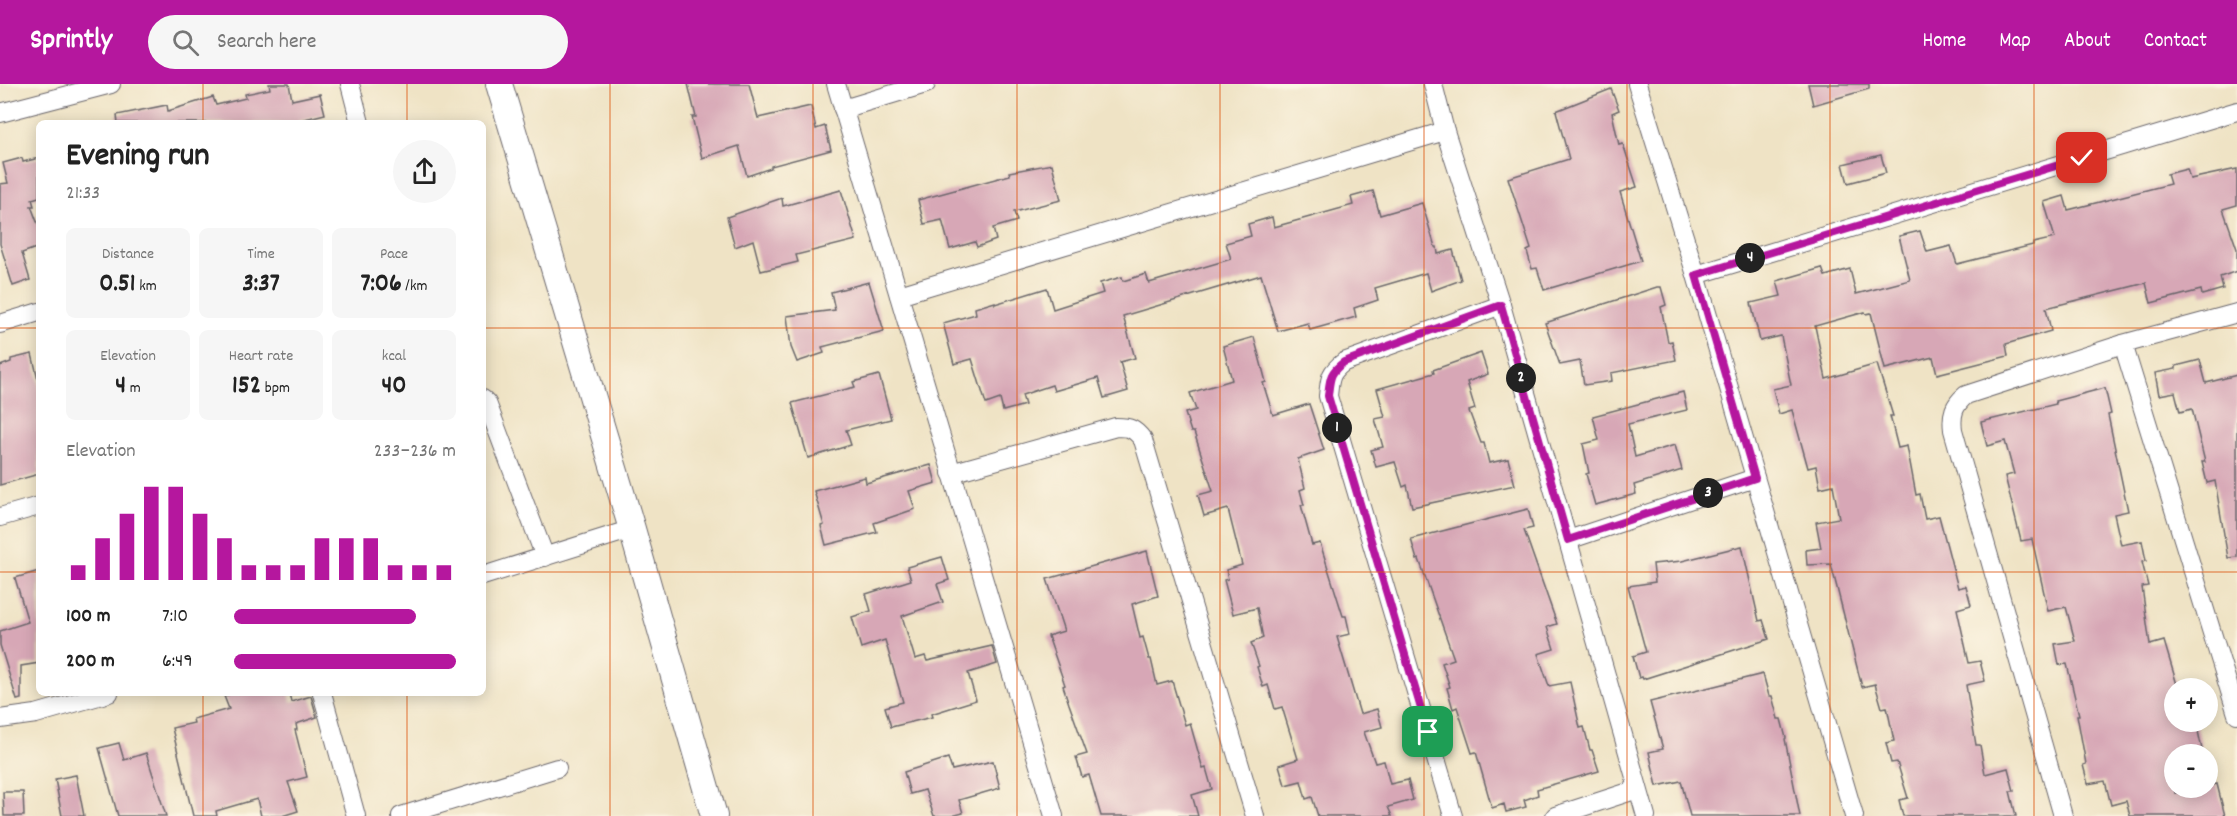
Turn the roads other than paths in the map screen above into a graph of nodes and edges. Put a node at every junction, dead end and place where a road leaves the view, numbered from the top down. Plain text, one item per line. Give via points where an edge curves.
1 (111, 84) edge
2 (350, 84) edge
3 (499, 84) edge
4 (836, 84) edge
5 (926, 84) edge
6 (1433, 84) edge
7 (1637, 84) edge
8 (1, 108) edge
9 (843, 109) junction
10 (2237, 111) edge
11 (359, 120) edge
12 (1445, 131) junction
13 (1696, 275) junction
14 (899, 295) junction
15 (1501, 305) junction
16 (36, 313) edge
17 (2237, 313) edge
18 (0, 324) edge
19 (2122, 344) junction
20 (486, 402) edge
21 (951, 473) junction
22 (1755, 478) junction
23 (36, 508) edge
24 (0, 517) edge
25 (632, 529) junction
26 (1568, 540) junction
27 (545, 557) junction
28 (486, 575) edge
29 (99, 696) edge
30 (323, 696) edge
31 (2237, 714) edge
32 (0, 719) edge
33 (557, 768) dead end
34 (1638, 789) junction
35 (356, 816) edge
36 (401, 816) edge
37 (714, 816) edge
38 (1054, 816) edge
39 (1255, 816) edge
40 (1453, 816) edge
41 (1555, 816) edge
42 (1646, 816) edge
43 (1854, 816) edge
44 (2063, 816) edge

1 - 8 street
2 - 11 street
3 - 25 street
4 - 9 street
5 - 9 street
6 - 12 street
7 - 13 street
9 - 14 street
10 - 13 street
12 - 14 street
12 - 15 street
13 - 22 street
14 - 21 street
15 - 26 street
15 - 40 street via 1344,362 1334,369 1328,396
16 - 18 street
17 - 19 street
19 - 31 street
19 - 44 street via 1966,395 1955,404 1951,418
20 - 27 street
21 - 38 street
21 - 39 street via 1116,427 1136,430 1143,440
22 - 26 street
22 - 43 street
23 - 24 street
25 - 27 street
25 - 37 street
26 - 34 street
27 - 28 street
29 - 32 street via 36,714
30 - 35 street
33 - 36 street
34 - 41 street
34 - 42 street

